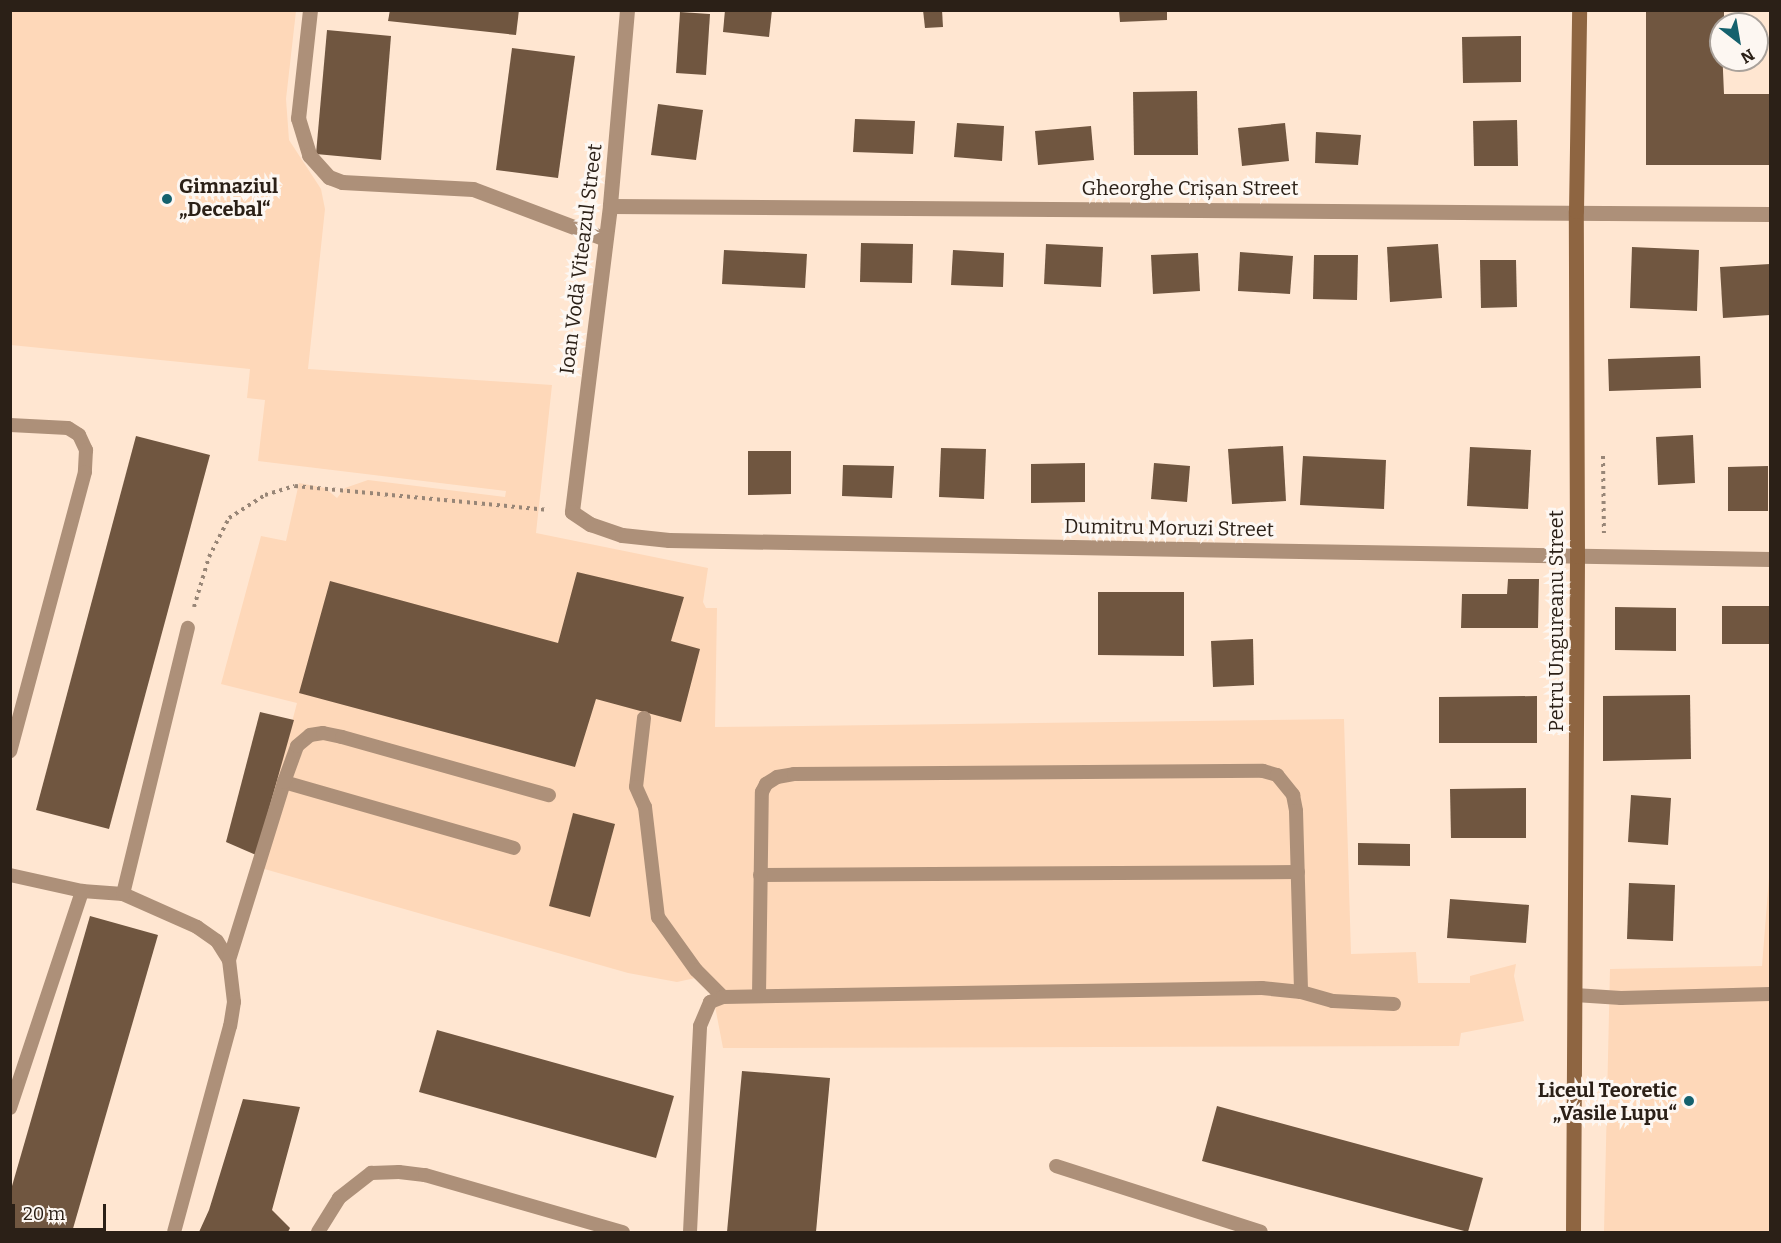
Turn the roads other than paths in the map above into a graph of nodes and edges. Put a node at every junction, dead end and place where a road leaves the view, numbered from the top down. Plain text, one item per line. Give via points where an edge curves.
1 (310, 10) edge
2 (627, 10) edge
3 (1580, 10) edge
4 (610, 206) junction
5 (1576, 212) junction
6 (1770, 214) edge
7 (605, 240) junction
8 (10, 425) edge
9 (572, 512) joint
10 (1577, 556) junction
11 (1770, 559) edge
12 (188, 628) road end
13 (644, 718) dead end
14 (10, 751) edge
15 (284, 782) junction
16 (549, 795) dead end
17 (514, 848) dead end
18 (1298, 872) junction
19 (10, 874) edge
20 (760, 875) junction
21 (82, 891) junction
22 (123, 894) junction
23 (229, 960) junction
24 (1301, 992) junction
25 (1770, 994) edge
26 (1575, 995) junction
27 (759, 996) junction
28 (723, 997) junction
29 (1394, 1004) dead end
30 (10, 1108) edge
31 (1056, 1166) dead end
32 (174, 1233) edge
33 (318, 1233) edge
34 (623, 1233) edge
35 (690, 1233) edge
36 (1261, 1233) edge
37 (1573, 1233) edge

1 - 7 street via 298,118 309,155 329,177 342,182 473,189
2 - 4 street, Ioan Vodă Viteazul Street
3 - 5 main road, Petru Ungureanu Street
4 - 5 street, Gheorghe Crișan Street
4 - 7 street, Ioan Vodă Viteazul Street
5 - 6 street, Gheorghe Crișan Street
5 - 10 main road, Petru Ungureanu Street
7 - 9 street, Ioan Vodă Viteazul Street
8 - 14 lane via 68,428 79,435 86,450 85,472
9 - 10 street, Dumitru Moruzi Street via 590,524 622,535 669,540
10 - 11 street, Dumitru Moruzi Street
10 - 26 main road, Petru Ungureanu Street
12 - 22 lane
13 - 28 lane via 636,787 645,807 658,917 696,970
15 - 16 lane via 297,746 310,735 323,733
15 - 17 lane
15 - 23 lane
18 - 20 lane
18 - 20 lane via 1293,795 1277,775 1263,771 777,777 762,792
18 - 24 lane
19 - 21 lane
20 - 27 lane
21 - 22 lane
21 - 30 lane
22 - 23 lane via 196,927 217,941
23 - 32 lane via 234,1002 230,1026
24 - 27 lane via 1262,988
24 - 29 lane via 1333,1001
25 - 26 lane via 1621,998
26 - 37 main road, Petru Ungureanu Street
27 - 28 lane
28 - 35 lane via 710,1002 700,1026
31 - 36 lane
33 - 34 lane via 339,1197 371,1173 399,1172 425,1175

